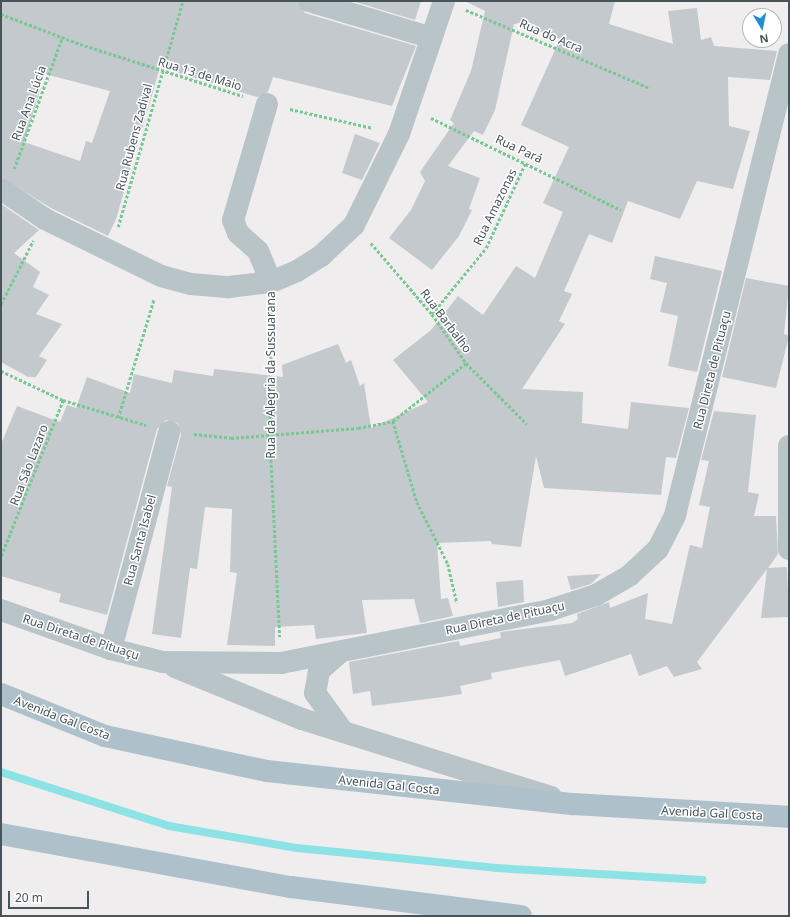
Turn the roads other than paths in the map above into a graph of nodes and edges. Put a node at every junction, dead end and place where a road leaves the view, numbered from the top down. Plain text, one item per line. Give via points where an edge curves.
1 (310, 1) edge
2 (452, 4) edge
3 (432, 38) junction
4 (789, 54) edge
5 (267, 104) road end
6 (5, 185) edge
7 (271, 282) junction
8 (169, 432) road end
9 (789, 446) edge
10 (789, 549) edge
11 (1, 610) edge
12 (112, 649) junction
13 (340, 652) junction
14 (163, 662) junction
15 (1, 694) edge
16 (342, 730) junction
17 (573, 804) junction
18 (789, 817) edge
19 (1, 834) edge
20 (433, 906) junction
21 (461, 916) edge
22 (521, 916) edge

1 - 3 street
2 - 3 street
3 - 7 street via 399,134 354,225 321,256
4 - 13 street, Rua Direta de Pituaçu via 675,516 658,549 630,575 596,595 550,610
5 - 7 street, Rua da Alegria da Sussuarana via 233,220 238,233 258,251
6 - 7 street via 45,219 110,255 161,276 192,284 229,287
8 - 12 street, Rua Santa Isabel
9 - 10 street
11 - 12 street, Rua Direta de Pituaçu
12 - 14 street, Rua Direta de Pituaçu
13 - 14 street, Rua Direta de Pituaçu via 281,663
13 - 16 street via 319,671 315,693
14 - 16 street via 302,719
15 - 17 main road, Avenida Gal Costa via 105,736 267,771
16 - 17 street
17 - 18 main road, Avenida Gal Costa
19 - 20 main road via 291,887
20 - 21 street
20 - 22 main road

